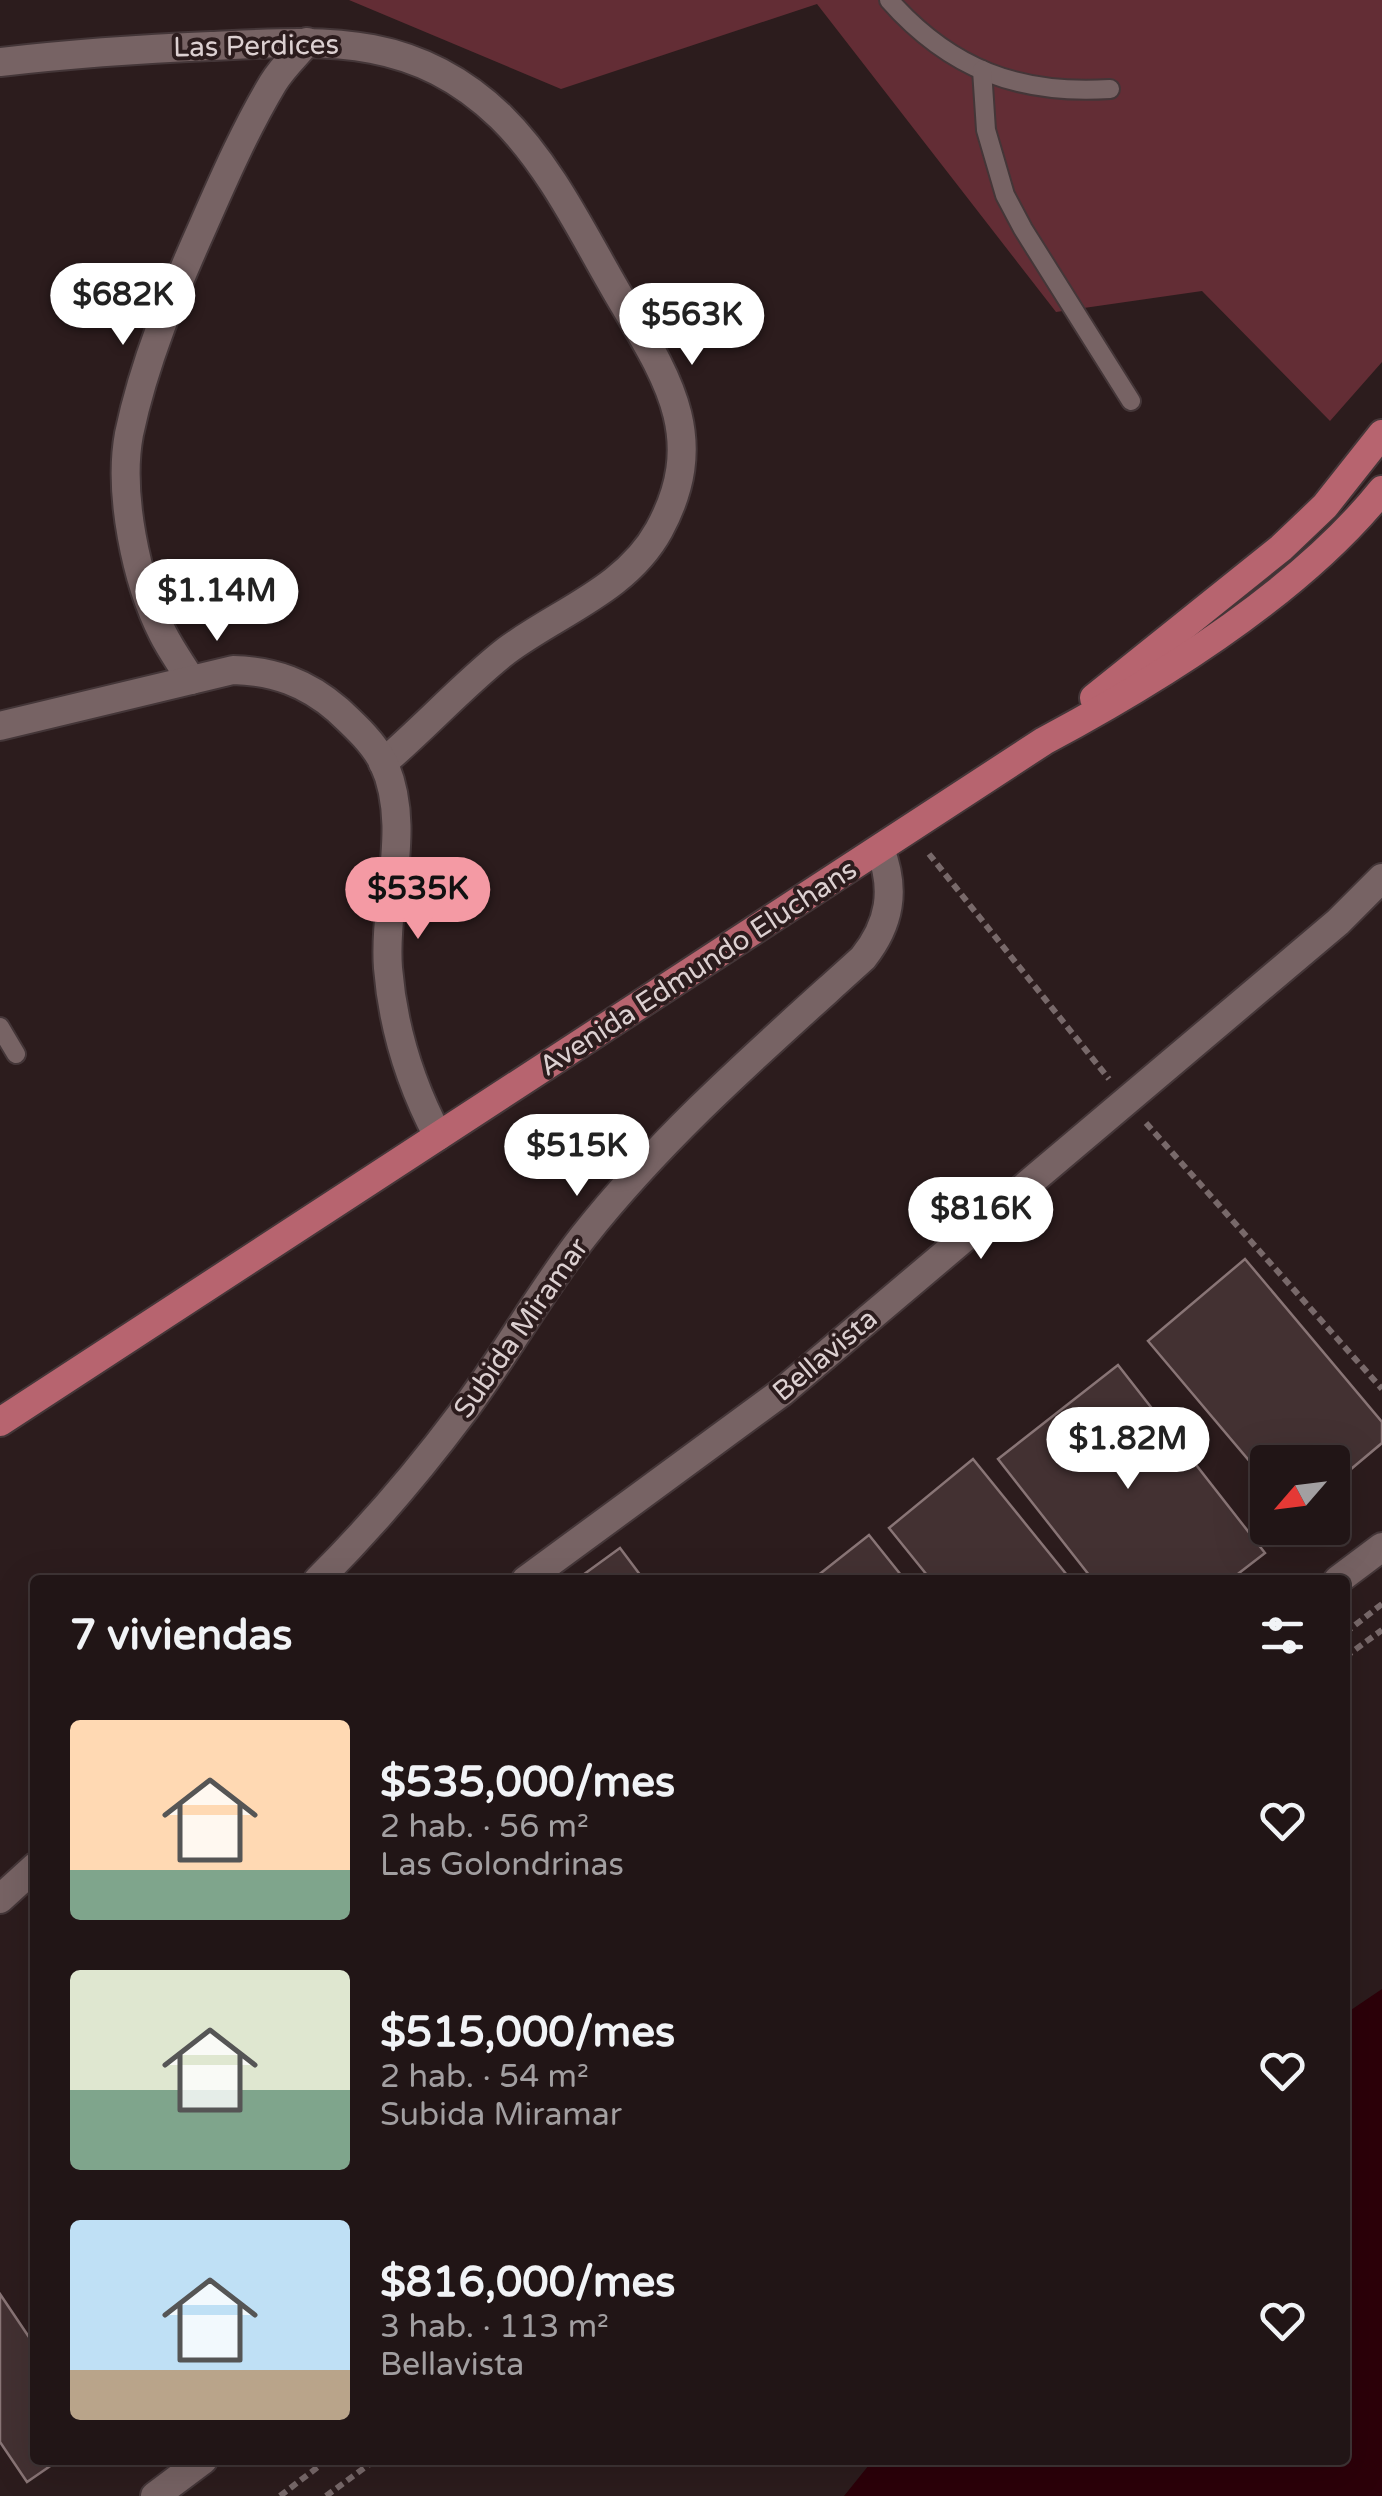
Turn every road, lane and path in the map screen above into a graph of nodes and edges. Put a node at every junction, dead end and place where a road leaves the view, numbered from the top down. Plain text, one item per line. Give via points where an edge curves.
1 (890, 0) edge
2 (307, 42) junction
3 (0, 62) edge
4 (982, 70) junction
5 (1110, 90) dead end
6 (1131, 400) dead end
7 (1382, 434) edge
8 (1382, 490) edge
9 (191, 680) junction
10 (0, 726) edge
11 (1044, 741) junction
12 (383, 762) junction
13 (880, 849) junction
14 (1382, 878) edge
15 (0, 1026) edge
16 (16, 1054) dead end
17 (438, 1136) junction
18 (0, 1422) edge
19 (1382, 1548) edge
20 (323, 1575) edge
21 (533, 1575) edge
22 (1345, 1575) edge
23 (1382, 1604) edge
24 (1350, 1629) edge
25 (1382, 1630) edge
26 (1350, 1653) edge
27 (30, 1871) edge
28 (0, 1899) edge
29 (195, 2465) edge
30 (320, 2465) edge
31 (369, 2465) edge
32 (155, 2496) edge
33 (280, 2496) edge
34 (326, 2496) edge

1 - 4 lane via 937,45
2 - 3 street, Las Perdices
2 - 9 street via 274,80 216,197 152,352 128,438 126,488 145,590
2 - 12 street, Las Perdices via 410,58 471,92 500,117 548,178 640,330 674,396 680,424 682,453 670,509 640,558 506,651
4 - 5 lane via 1034,87
4 - 6 lane via 986,130 1006,195
7 - 11 main road, Avenida Edmundo Eluchans via 1281,548
8 - 11 main road, Avenida Edmundo Eluchans via 1341,535 1245,614 1149,682
9 - 10 street
9 - 12 street via 259,670 293,680 357,727
11 - 13 main road, Avenida Edmundo Eluchans
12 - 17 street via 395,808 388,966 401,1050
13 - 17 main road, Avenida Edmundo Eluchans
13 - 20 street, Subida Miramar via 890,888 875,942 619,1193 441,1440
14 - 21 street, Bellavista via 782,1392
15 - 16 lane
17 - 18 main road, Avenida Edmundo Eluchans
19 - 22 street
23 - 24 path
25 - 26 path
27 - 28 street
29 - 32 street
30 - 33 path
31 - 34 path

